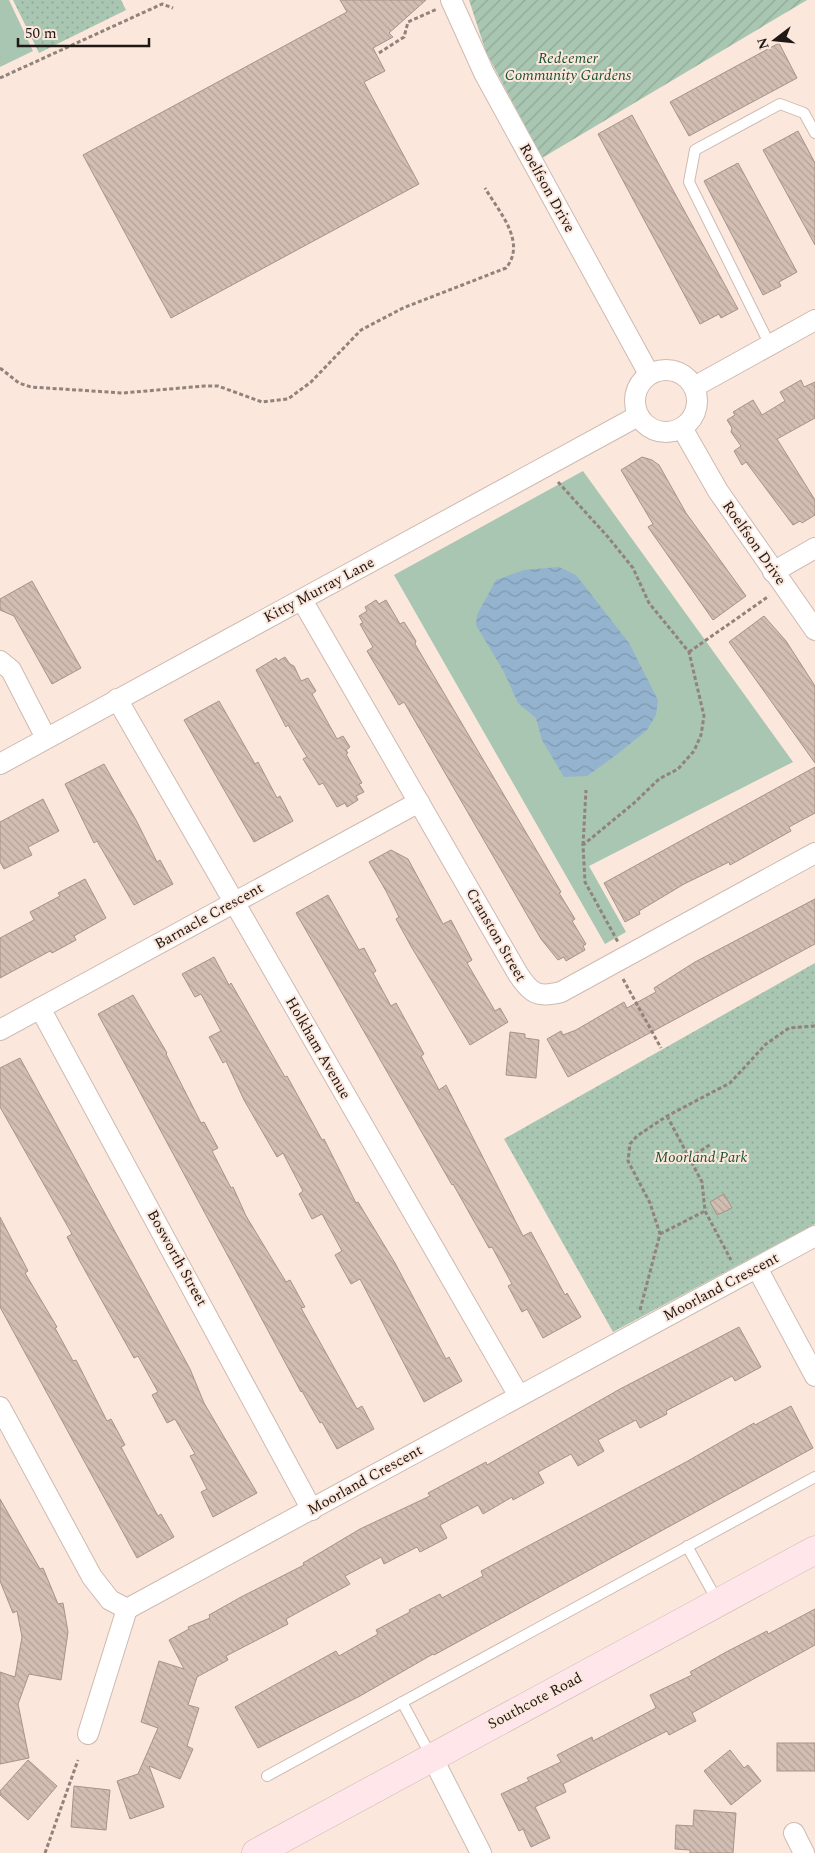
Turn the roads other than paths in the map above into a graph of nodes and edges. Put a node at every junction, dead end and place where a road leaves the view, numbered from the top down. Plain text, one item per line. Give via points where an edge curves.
1 (446, 4) edge
2 (815, 133) edge
3 (815, 320) edge
4 (770, 344) junction
5 (649, 374) junction
6 (694, 387) junction
7 (638, 416) junction
8 (682, 428) junction
9 (815, 548) edge
10 (773, 572) junction
11 (302, 600) junction
12 (815, 630) edge
13 (0, 660) edge
14 (117, 699) junction
15 (46, 738) junction
16 (0, 764) edge
17 (419, 802) junction
18 (815, 852) edge
19 (234, 902) junction
20 (40, 1008) junction
21 (0, 1030) edge
22 (815, 1236) edge
23 (757, 1268) junction
24 (815, 1376) edge
25 (519, 1396) junction
26 (0, 1407) edge
27 (815, 1477) edge
28 (312, 1510) junction
29 (687, 1546) junction
30 (815, 1550) edge
31 (718, 1602) junction
32 (127, 1609) junction
33 (402, 1702) junction
34 (88, 1734) dead end
35 (432, 1758) junction
36 (267, 1776) dead end
37 (794, 1833) dead end
38 (256, 1853) edge
39 (481, 1853) edge
40 (804, 1853) edge

1 - 5 street, Roelfson Drive
2 - 4 lane via 804,113 780,104 695,150 689,182
3 - 4 street
4 - 6 street
5 - 6 street via 658,370 679,372
5 - 7 street via 636,389
6 - 8 street via 695,414
7 - 8 street via 652,430 673,432
7 - 11 street, Kitty Murray Lane
8 - 10 street, Roelfson Drive via 718,491
9 - 10 street
10 - 12 street, Roelfson Drive
11 - 14 street, Kitty Murray Lane
11 - 17 street, Cranston Street
13 - 15 street via 11,670
14 - 15 street, Kitty Murray Lane
14 - 19 street, Holkham Avenue
15 - 16 street, Kitty Murray Lane
17 - 18 street, Cranston Street via 518,974 526,987 537,994 561,992
17 - 19 street, Barnacle Crescent
19 - 20 street, Barnacle Crescent
19 - 25 street, Holkham Avenue
20 - 21 street, Barnacle Crescent
20 - 28 street, Bosworth Street
22 - 23 street, Moorland Crescent
23 - 24 street
23 - 25 street, Moorland Crescent
25 - 28 street, Moorland Crescent
26 - 32 street via 92,1577 110,1600
27 - 29 lane
28 - 32 street, Moorland Crescent
29 - 31 lane
29 - 33 lane
30 - 31 main road, Southcote Road
31 - 35 main road, Southcote Road
32 - 34 street
33 - 35 lane
33 - 36 lane
35 - 38 main road, Southcote Road
35 - 39 street
37 - 40 street

